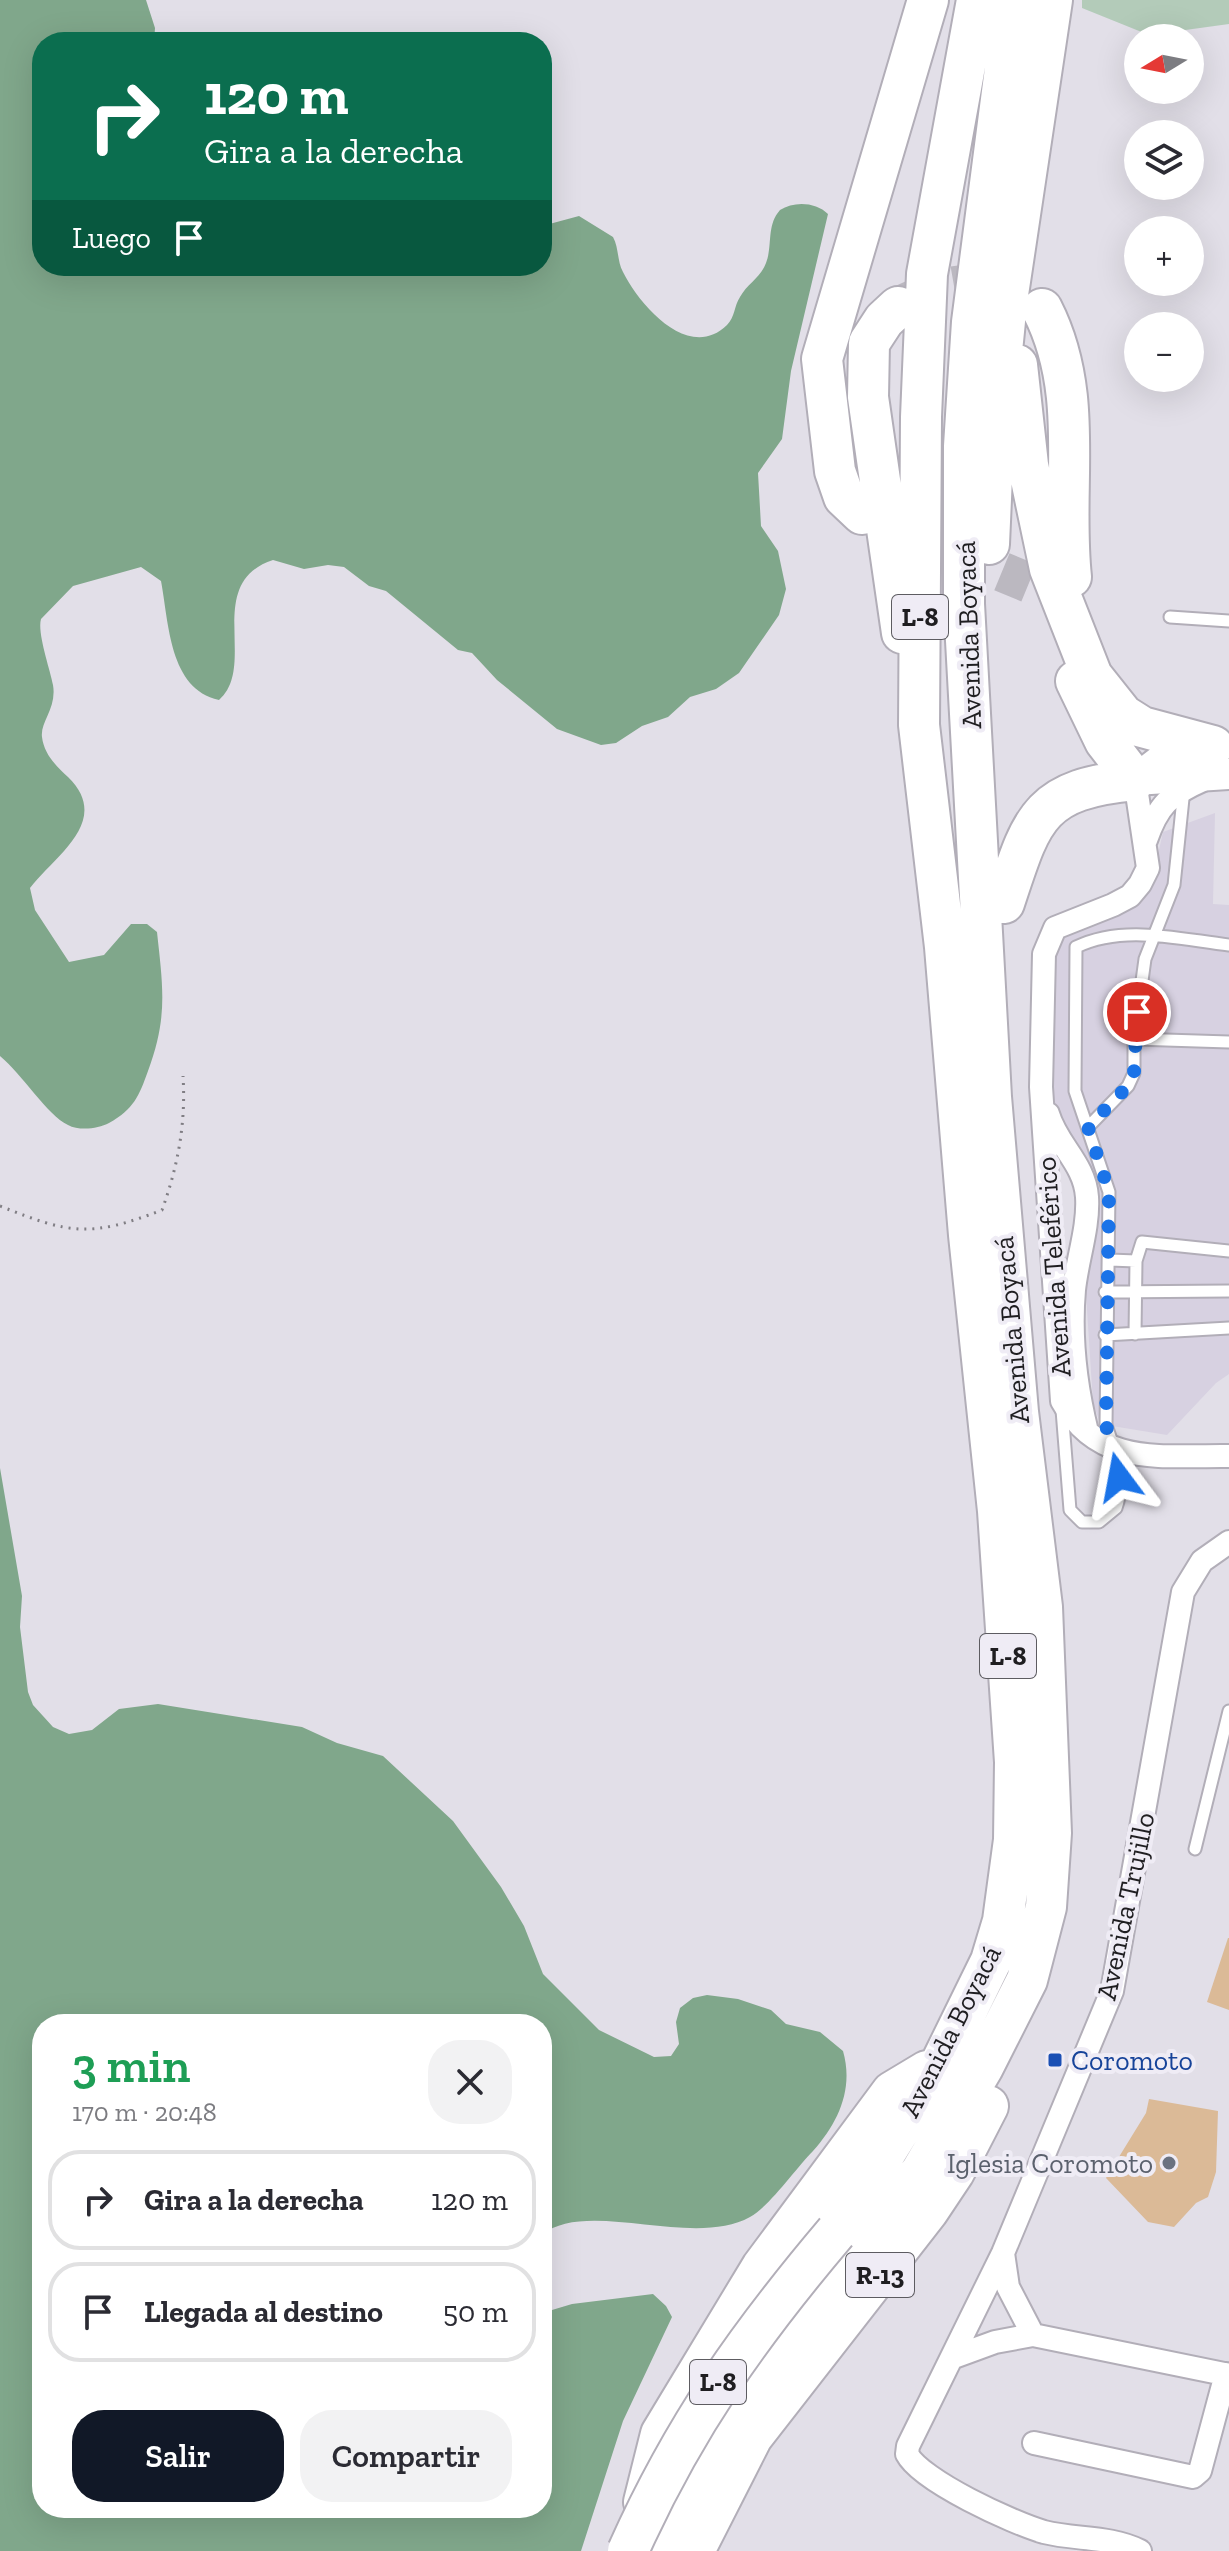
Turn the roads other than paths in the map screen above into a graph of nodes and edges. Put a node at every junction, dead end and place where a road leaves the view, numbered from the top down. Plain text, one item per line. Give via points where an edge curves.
1 (928, 0) edge
2 (956, 0) edge
3 (977, 0) edge
4 (1014, 0) edge
5 (1037, 0) edge
6 (1052, 0) edge
7 (950, 137) junction
8 (990, 184) junction
9 (1024, 305) junction
10 (898, 307) tunnel mouth
11 (862, 514) tunnel mouth
12 (1029, 583) tunnel mouth
13 (1170, 617) dead end
14 (1229, 621) edge
15 (919, 725) junction
16 (1222, 760) edge
17 (1135, 780) junction
18 (1184, 789) junction
19 (1146, 840) junction
20 (1004, 903) junction
21 (1153, 936) junction
22 (1229, 945) edge
23 (1134, 1039) junction
24 (1229, 1042) edge
25 (1041, 1087) junction
26 (1088, 1127) junction
27 (1229, 1251) edge
28 (1110, 1260) junction
29 (1136, 1261) junction
30 (1136, 1291) junction
31 (1229, 1291) edge
32 (1105, 1292) junction
33 (1007, 1299) junction
34 (1229, 1328) edge
35 (1135, 1334) junction
36 (1105, 1335) junction
37 (1062, 1401) junction
38 (1088, 1437) junction
39 (1115, 1450) junction
40 (1229, 1456) edge
41 (1229, 1542) edge
42 (1229, 1711) edge
43 (1195, 1849) dead end
44 (1027, 1980) junction
45 (941, 2063) junction
46 (848, 2241) junction
47 (1003, 2253) junction
48 (1033, 2335) junction
49 (954, 2357) junction
50 (1228, 2374) edge
51 (1034, 2443) dead end
52 (1096, 2545) edge
53 (628, 2551) edge
54 (635, 2551) edge
55 (664, 2551) edge
56 (694, 2551) edge
57 (1140, 2551) edge

1 - 11 highway via 822,359 835,471 844,497
2 - 7 highway
3 - 7 highway, Avenida Boyacá / L-8
4 - 8 highway, Avenida Boyacá / L-8
5 - 8 highway via 1026,99
6 - 9 highway
7 - 15 highway, Avenida Boyacá / L-8 via 927,274
8 - 33 highway, Avenida Boyacá / L-8 via 972,322 964,446 964,604
9 - 16 highway via 1059,346 1068,389 1069,566 1078,648 1103,694 1123,715
9 - 20 highway via 994,431 989,555
10 - 15 highway via 869,343 868,397 893,585
12 - 17 highway via 1043,596 1094,721
13 - 14 lane
15 - 45 highway, Avenida Boyacá / L-8 via 998,1511 1015,1762 1014,1840 1003,1921 991,1961
16 - 17 street via 1166,756
16 - 18 street, Avenida Teleférico
17 - 19 street, Avenida Teleférico
17 - 20 highway via 1085,786 1052,806 1024,843
18 - 19 street, Avenida Teleférico via 1155,814
18 - 21 lane via 1174,885
19 - 25 street, Avenida Teleférico via 1148,868 1130,896 1055,928 1048,941
20 - 33 highway via 1014,1195
21 - 22 lane
21 - 23 lane
21 - 26 lane via 1107,935 1076,947 1075,1091
23 - 24 lane
23 - 26 lane via 1134,1073 1128,1086
25 - 37 street, Avenida Teleférico
25 - 38 street, Avenida Teleférico via 1052,1127 1081,1171 1088,1199 1074,1292 1075,1351
26 - 28 lane via 1109,1192
27 - 29 lane via 1142,1242
28 - 29 lane
28 - 32 lane
29 - 30 lane
30 - 31 lane
30 - 32 lane
30 - 35 lane
32 - 36 lane
33 - 44 highway, Avenida Boyacá / L-8 via 1042,1607 1051,1833 1046,1907
34 - 35 lane
35 - 36 lane
36 - 39 lane via 1106,1425
37 - 38 street, Avenida Teleférico
37 - 39 lane via 1075,1519 1099,1522 1116,1508 1120,1485
38 - 39 street, Avenida Teleférico
39 - 40 street, Avenida Teleférico
41 - 47 street, Avenida Trujillo via 1202,1561 1183,1592 1112,1991
42 - 43 lane
44 - 46 highway, Avenida Boyacá / L-8 via 921,2172
44 - 56 highway, R-13 via 1020,2029 954,2172 903,2246 752,2437
45 - 46 highway, Avenida Boyacá / L-8
45 - 54 highway via 892,2092 762,2267 661,2434
46 - 53 highway, Avenida Boyacá / L-8, bridge via 776,2302 712,2391 659,2482
46 - 55 highway, Avenida Boyacá / L-8 via 729,2420
47 - 48 street via 1008,2287
47 - 49 street, Avenida Trujillo
48 - 49 street
48 - 50 street
49 - 52 street, Avenida Trujillo via 911,2435 911,2462 1000,2514
50 - 51 street via 1200,2471 1193,2477
52 - 57 street

